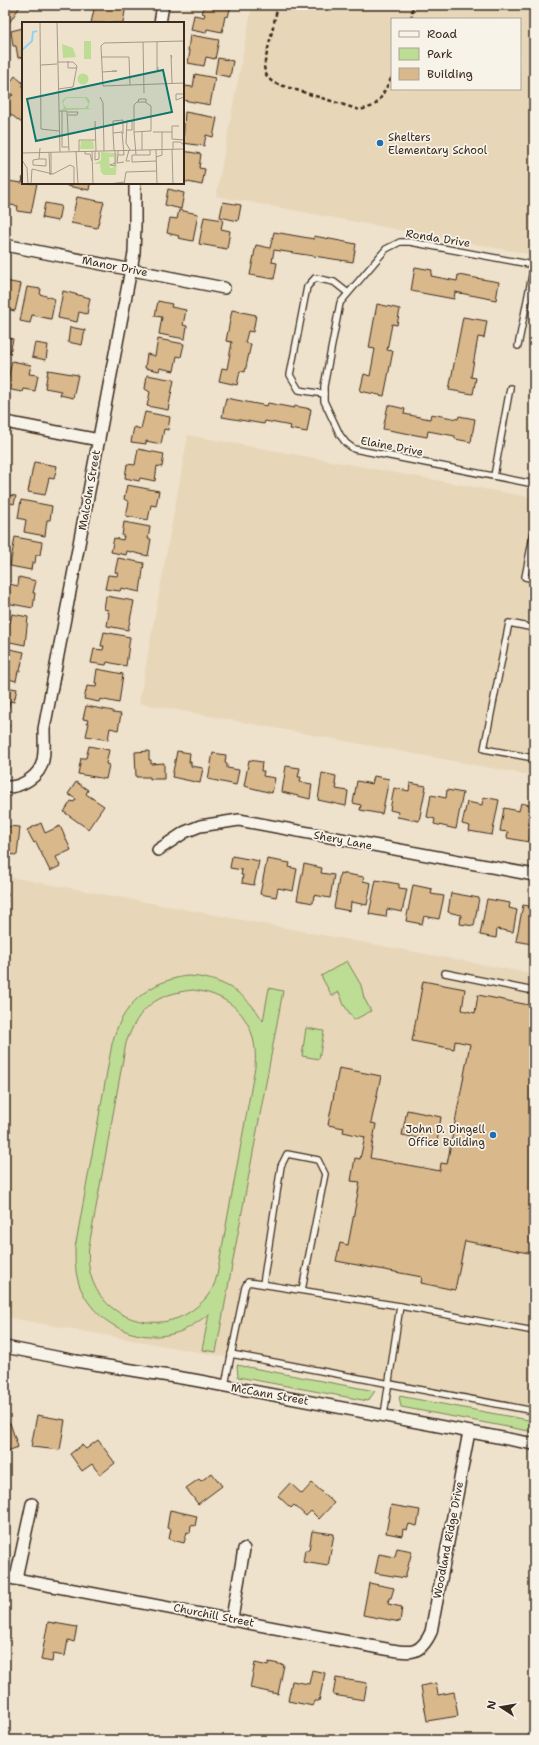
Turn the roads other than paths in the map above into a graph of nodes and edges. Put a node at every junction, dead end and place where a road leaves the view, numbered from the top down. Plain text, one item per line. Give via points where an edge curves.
1 (163, 5) edge
2 (160, 22) edge
3 (135, 184) edge
4 (5, 246) edge
5 (534, 265) edge
6 (131, 269) junction
7 (224, 288) dead end
8 (348, 293) junction
9 (518, 346) dead end
10 (331, 350) joint
11 (510, 388) dead end
12 (324, 394) junction
13 (5, 422) edge
14 (99, 440) junction
15 (494, 476) junction
16 (534, 484) edge
17 (534, 531) edge
18 (534, 579) edge
19 (534, 628) edge
20 (534, 758) edge
21 (5, 787) edge
22 (158, 850) dead end
23 (534, 875) edge
24 (445, 973) dead end
25 (534, 991) edge
26 (263, 1284) junction
27 (302, 1290) junction
28 (400, 1306) junction
29 (534, 1331) edge
30 (5, 1347) edge
31 (231, 1354) junction
32 (389, 1383) junction
33 (225, 1385) junction
34 (534, 1410) edge
35 (384, 1415) junction
36 (469, 1432) junction
37 (534, 1444) edge
38 (32, 1504) dead end
39 (244, 1550) dead end
40 (10, 1577) edge
41 (232, 1618) junction
42 (423, 1646) joint

1 - 2 street
3 - 6 street, Malcolm Street via 135,246
4 - 6 street, Manor Drive
5 - 8 lane, Ronda Drive via 400,242 386,249
5 - 9 lane
6 - 7 street, Manor Drive
6 - 14 street, Malcolm Street
8 - 10 lane, Ronda Drive via 340,303
8 - 12 lane via 334,282 315,278 307,287 290,375 299,390
10 - 12 lane, Elaine Drive
11 - 15 lane
12 - 15 lane, Elaine Drive via 324,401 340,435 346,444 354,449
13 - 14 street
14 - 21 street, Malcolm Street via 44,729 43,762 36,775 18,786
15 - 16 lane, Elaine Drive
17 - 18 lane via 524,577
19 - 20 lane via 509,623 484,749
22 - 23 street, Shery Lane via 185,832 200,826 239,820
24 - 25 lane
26 - 27 lane
26 - 27 lane via 280,1166 287,1154 318,1160 325,1174
26 - 31 lane via 248,1282 245,1287
27 - 28 lane
28 - 29 lane
28 - 32 lane
30 - 33 street, McCann Street
31 - 32 lane
31 - 33 lane
32 - 34 lane
32 - 35 lane
33 - 35 street, McCann Street
35 - 36 street, McCann Street
36 - 37 street, McCann Street
36 - 42 street, Woodland Ridge Drive via 431,1632
38 - 40 street
39 - 41 street
40 - 41 street, Churchill Street
41 - 42 street, Churchill Street via 401,1651

